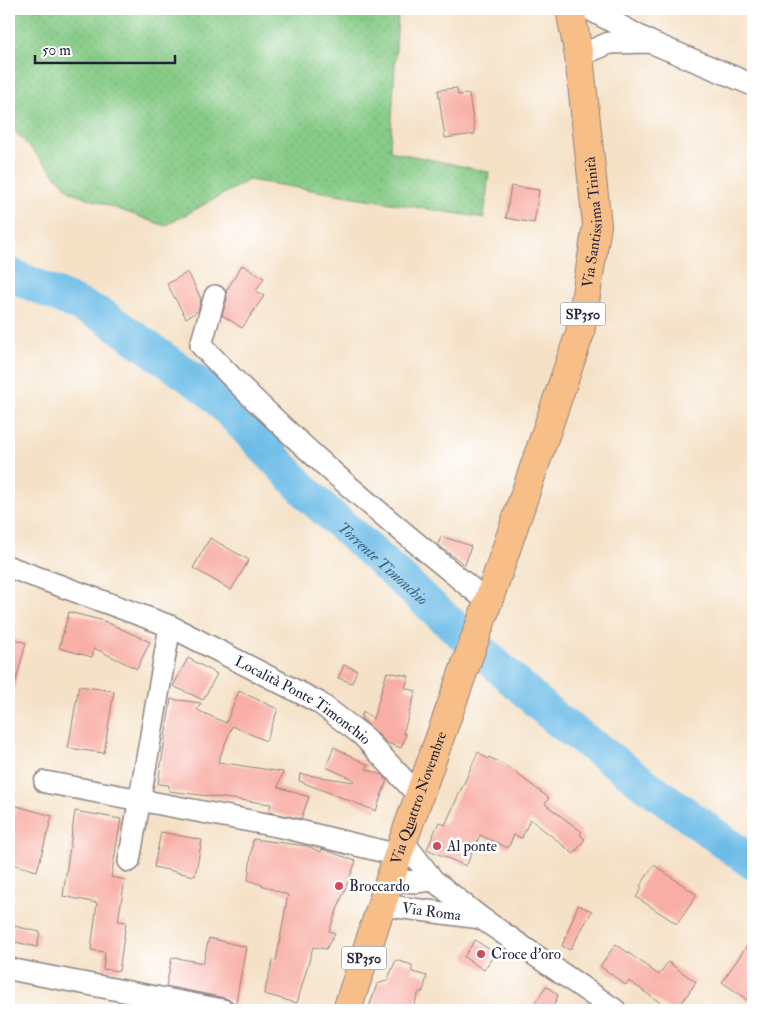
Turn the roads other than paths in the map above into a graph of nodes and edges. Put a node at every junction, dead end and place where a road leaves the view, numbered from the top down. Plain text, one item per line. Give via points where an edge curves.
1 (570, 9) edge
2 (589, 9) edge
3 (650, 42) junction
4 (579, 56) junction
5 (753, 85) edge
6 (215, 296) dead end
7 (9, 567) edge
8 (487, 605) junction
9 (170, 626) junction
10 (454, 700) joint
11 (45, 782) dead end
12 (418, 796) junction
13 (140, 800) junction
14 (129, 861) dead end
15 (393, 870) junction
16 (433, 880) junction
17 (481, 918) junction
18 (9, 969) edge
19 (223, 1010) edge
20 (347, 1010) edge
21 (615, 1010) edge

1 - 4 main road, Via Santissima Trinità / SP350
2 - 3 street
3 - 4 street via 609,42
3 - 5 street
4 - 8 main road, Via Santissima Trinità / SP350 via 597,225 580,333
6 - 8 street via 201,345 361,498
7 - 9 street, Località Ponte Timonchio
8 - 10 main road, Via Santissima Trinità / SP350
9 - 12 street, Località Ponte Timonchio via 318,702 362,736
9 - 13 street
10 - 12 main road, Via Quattro Novembre / SP350
11 - 13 street
12 - 15 main road, Via Quattro Novembre / SP350
13 - 14 street
13 - 15 street via 287,828
15 - 16 street, Via Roma
15 - 16 street, Via Roma via 415,882
15 - 17 street, Via Roma
15 - 20 main road, Via Quattro Novembre / SP350
16 - 17 street, Via Roma
17 - 21 street, Via Roma
18 - 19 street

